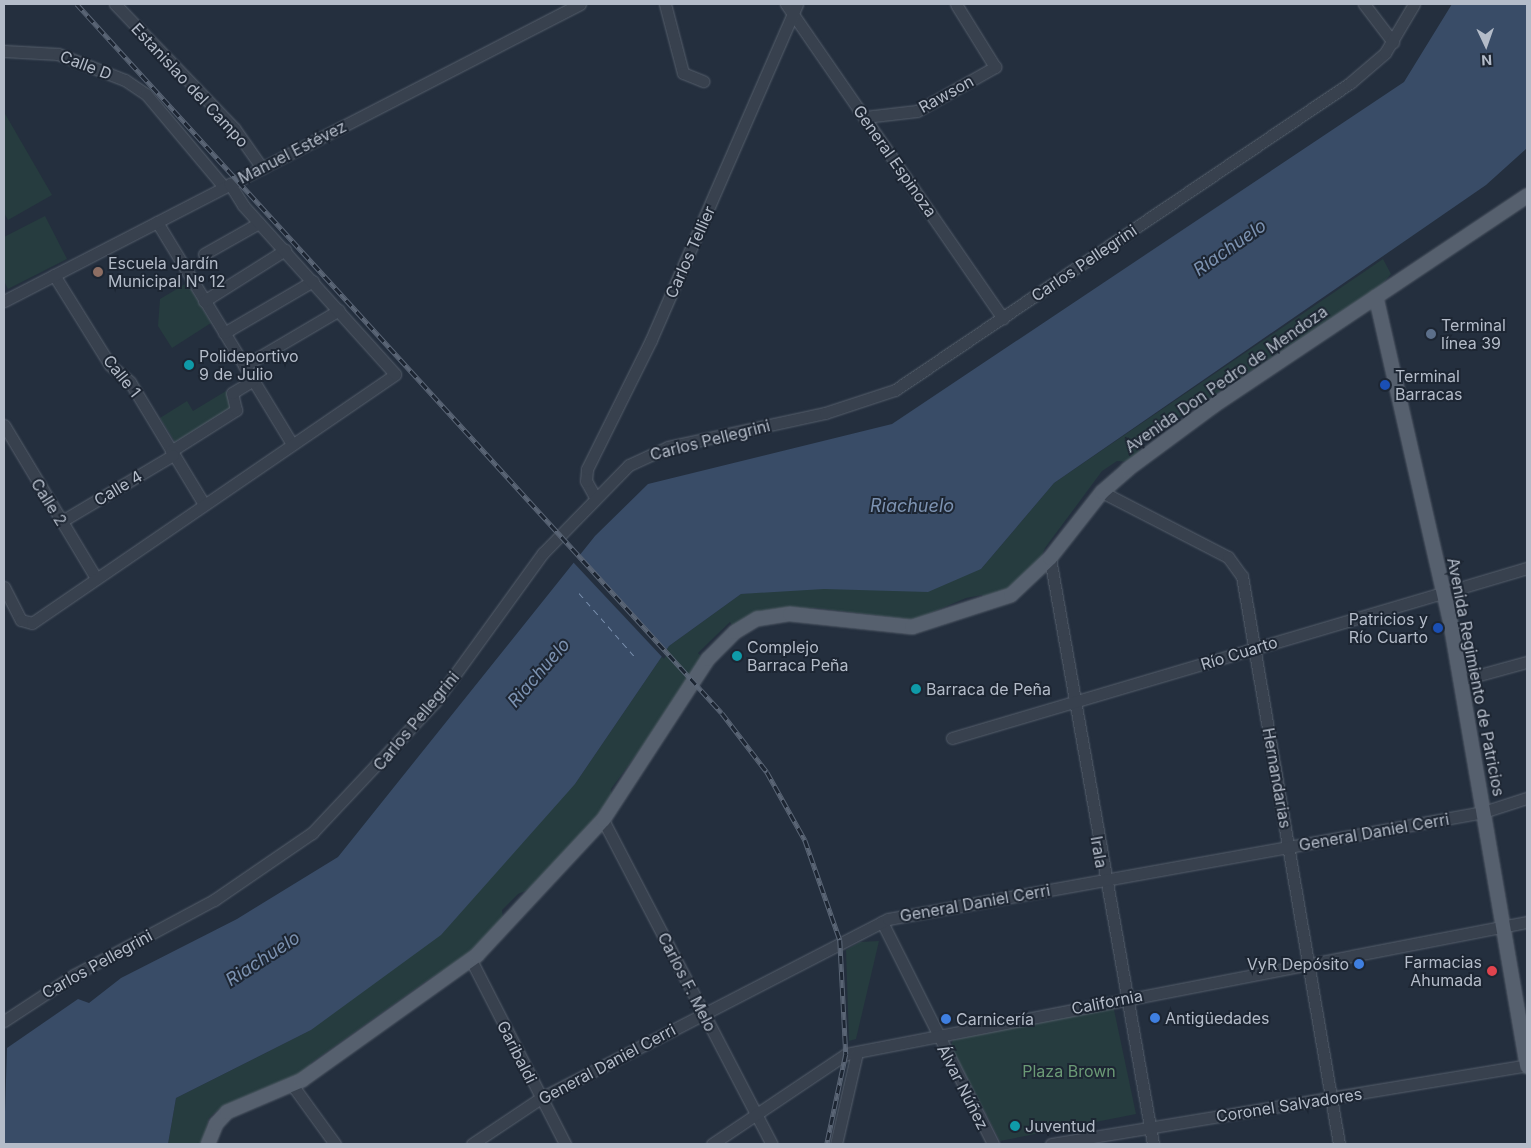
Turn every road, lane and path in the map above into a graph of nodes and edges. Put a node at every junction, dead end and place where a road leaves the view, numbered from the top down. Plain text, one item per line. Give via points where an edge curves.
1 (116, 4) edge
2 (580, 4) edge
3 (665, 4) edge
4 (786, 4) edge
5 (956, 4) edge
6 (1364, 4) edge
7 (1414, 4) edge
8 (567, 7) edge
9 (795, 9) edge
10 (1393, 42) junction
11 (4, 51) edge
12 (703, 81) dead end
13 (865, 117) junction
14 (262, 168) junction
15 (227, 185) junction
16 (1527, 196) edge
17 (157, 222) junction
18 (259, 223) junction
19 (284, 250) junction
20 (204, 254) dead end
21 (54, 275) junction
22 (313, 281) junction
23 (1376, 297) junction
24 (5, 298) edge
25 (204, 301) junction
26 (339, 310) junction
27 (1003, 318) junction
28 (224, 333) junction
29 (244, 366) junction
30 (252, 381) junction
31 (4, 425) edge
32 (292, 444) junction
33 (172, 453) junction
34 (1102, 492) junction
35 (595, 497) junction
36 (204, 504) junction
37 (62, 521) junction
38 (1050, 558) junction
39 (1527, 568) edge
40 (96, 578) junction
41 (4, 587) edge
42 (1444, 593) junction
43 (1254, 648) junction
44 (1527, 662) edge
45 (1461, 680) junction
46 (1073, 704) junction
47 (952, 738) dead end
48 (1527, 798) edge
49 (1483, 812) junction
50 (603, 820) junction
51 (1289, 848) junction
52 (1104, 880) junction
53 (882, 922) junction
54 (1527, 922) edge
55 (1502, 930) junction
56 (471, 960) junction
57 (1310, 966) junction
58 (1125, 999) junction
59 (703, 1012) junction
60 (4, 1021) edge
61 (936, 1035) junction
62 (857, 1052) junction
63 (1527, 1066) edge
64 (293, 1086) junction
65 (540, 1098) junction
66 (1332, 1099) junction
67 (756, 1114) junction
68 (1150, 1127) junction
69 (208, 1144) edge
70 (335, 1144) edge
71 (472, 1144) edge
72 (565, 1144) edge
73 (712, 1144) edge
74 (772, 1144) edge
75 (836, 1144) edge
76 (993, 1144) edge
77 (1050, 1144) edge
78 (1153, 1144) edge
79 (1340, 1144) edge

1 - 14 street, Estanislao del Campo via 234,128
2 - 8 street, Manuel Estévez
3 - 12 street via 683,72
4 - 9 street, General Espinoza
5 - 13 street, Rawson via 995,67 917,111
6 - 10 street
7 - 10 street, Carlos Pellegrini
8 - 14 street, Manuel Estévez
9 - 13 street, General Espinoza
9 - 35 street, Carlos Tellier via 651,340 586,469 586,481
10 - 27 street, Carlos Pellegrini via 1350,84
11 - 15 street, Calle D via 58,54 126,80 158,107
13 - 27 street, General Espinoza
14 - 15 street, Manuel Estévez
15 - 17 street, Manuel Estévez
15 - 18 street, Calle D
16 - 23 main road, Avenida Don Pedro de Mendoza
17 - 21 street, Manuel Estévez
17 - 25 street
18 - 19 street, Calle D
18 - 20 street
19 - 22 street, Calle D
19 - 25 street
21 - 24 street, Manuel Estévez
21 - 33 street, Calle 1 via 110,365 130,382
22 - 26 street, Calle D
22 - 28 street
23 - 34 main road, Avenida Don Pedro de Mendoza via 1197,417
23 - 42 main road, Avenida Regimiento de Patricios
25 - 28 street
26 - 29 street
26 - 32 street, Calle D via 395,374
27 - 35 street, Carlos Pellegrini via 884,395 826,413 656,451 629,465
28 - 29 street
29 - 30 street
30 - 32 street
30 - 33 street, Calle 4 via 232,393 236,410
31 - 37 street, Calle 2
32 - 36 street
33 - 36 street, Calle 1
33 - 37 street, Calle 4
34 - 38 main road, Avenida Don Pedro de Mendoza
34 - 43 street, Hernandarias via 1236,564 1244,582
35 - 60 street, Carlos Pellegrini via 510,594 435,702 312,833 214,900 74,975
36 - 40 street
37 - 40 street, Calle 2
38 - 46 street, Irala
38 - 50 main road, Avenida Don Pedro de Mendoza via 1011,595 925,625 907,627 790,614 743,626 708,659
39 - 42 street, Río Cuarto
40 - 41 street via 26,625
42 - 43 street, Río Cuarto
42 - 45 main road, Avenida Regimiento de Patricios
43 - 46 street, Río Cuarto
43 - 51 street, Hernandarias
44 - 45 street
45 - 49 main road, Avenida Regimiento de Patricios
46 - 47 street, Río Cuarto
46 - 52 street, Irala
48 - 49 street, General Daniel Cerri
49 - 51 street, General Daniel Cerri
49 - 55 main road, Avenida Regimiento de Patricios
50 - 56 main road, Avenida Don Pedro de Mendoza
50 - 59 street, Carlos F. Melo
51 - 52 street, General Daniel Cerri
51 - 57 street, Hernandarias
52 - 53 street, General Daniel Cerri
52 - 58 street, Irala
53 - 59 street, General Daniel Cerri
53 - 61 street, Álvar Núñez
54 - 55 street, California
55 - 57 street, California
55 - 63 main road, Avenida Regimiento de Patricios
56 - 64 main road, Avenida Don Pedro de Mendoza
56 - 65 street, Garibaldi
57 - 58 street, California
57 - 66 street, Hernandarias
58 - 61 street, California
58 - 68 street, Irala
59 - 65 street, General Daniel Cerri
59 - 67 street, Carlos F. Melo
61 - 62 street, California
61 - 76 street, Álvar Núñez
62 - 67 street, California via 830,1062
62 - 75 street
63 - 66 street, Coronel Salvadores
64 - 69 main road, Avenida Don Pedro de Mendoza via 227,1112 216,1124
64 - 70 street
65 - 71 street, General Daniel Cerri
65 - 72 street, Garibaldi
66 - 68 street, Coronel Salvadores
66 - 79 street, Hernandarias
67 - 73 street, California
67 - 74 street, Carlos F. Melo
68 - 77 street, Coronel Salvadores
68 - 78 street, Irala

